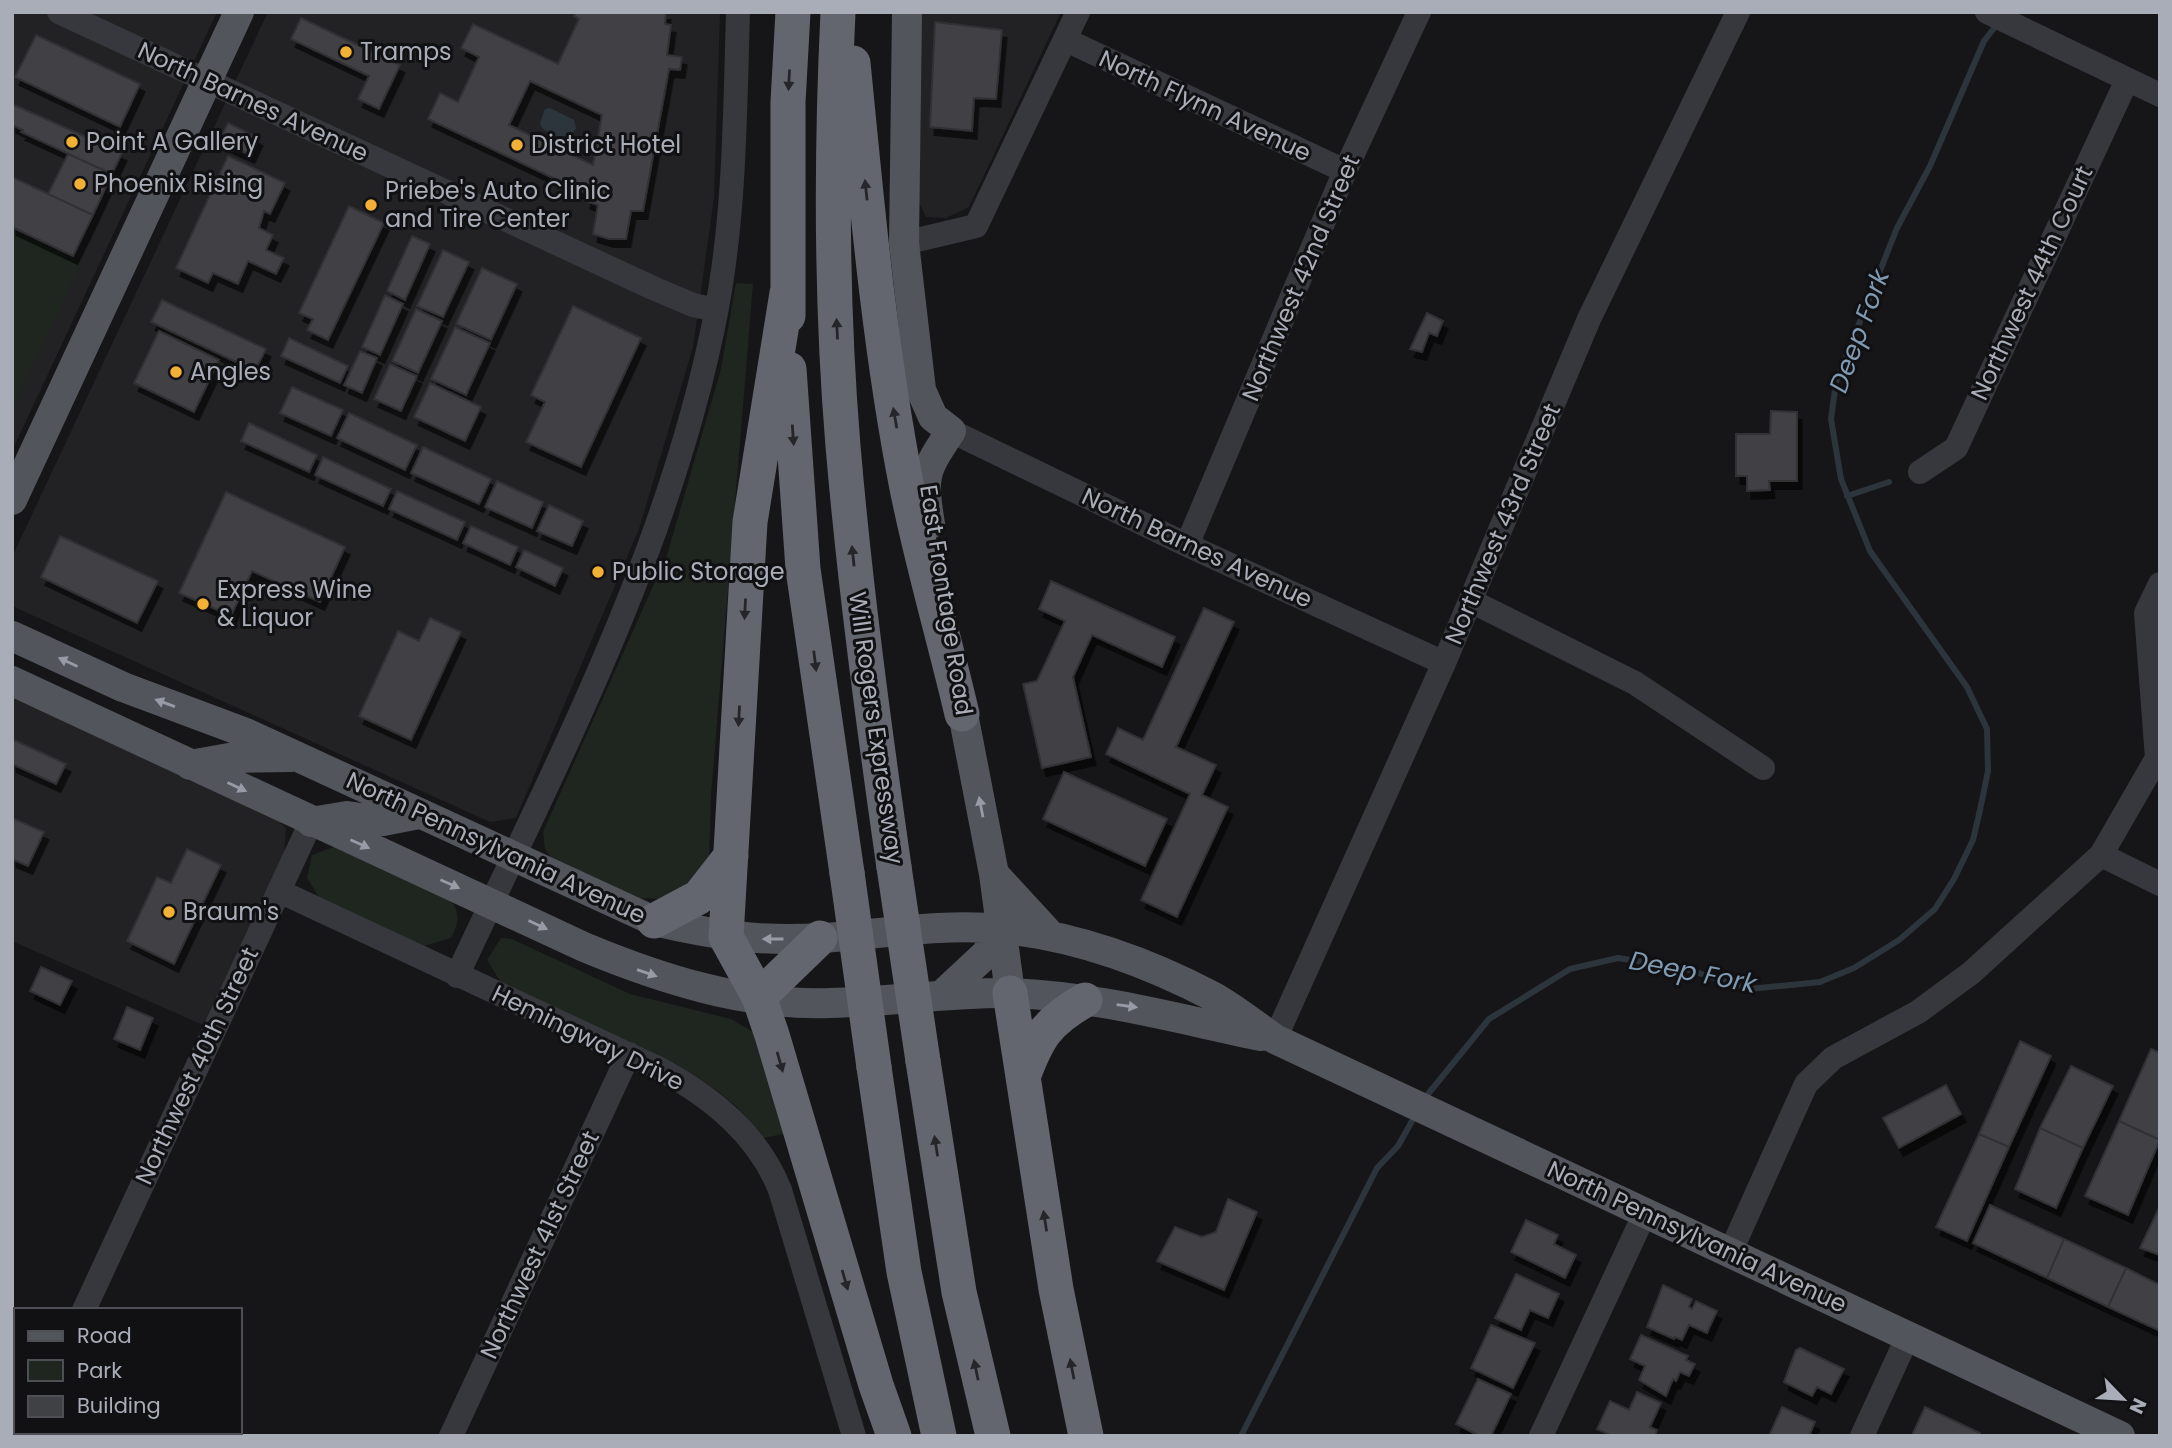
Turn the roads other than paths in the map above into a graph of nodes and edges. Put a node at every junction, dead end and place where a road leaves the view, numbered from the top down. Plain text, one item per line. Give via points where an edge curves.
1 (59, 12) edge
2 (239, 12) edge
3 (738, 12) edge
4 (793, 12) edge
5 (838, 12) edge
6 (848, 12) edge
7 (907, 12) edge
8 (1078, 12) edge
9 (1419, 12) edge
10 (1738, 12) edge
11 (1987, 12) edge
12 (1066, 40) junction
13 (2127, 80) junction
14 (207, 81) junction
15 (2160, 95) edge
16 (1345, 171) junction
17 (904, 243) junction
18 (787, 293) junction
19 (716, 310) junction
20 (951, 431) junction
21 (1920, 472) dead end
22 (12, 500) edge
23 (1187, 545) junction
24 (2160, 584) edge
25 (1471, 601) junction
26 (12, 636) edge
27 (1444, 663) junction
28 (12, 681) edge
29 (962, 714) junction
30 (298, 757) junction
31 (190, 765) junction
32 (1763, 768) dead end
33 (419, 814) junction
34 (311, 822) junction
35 (2102, 855) junction
36 (514, 856) junction
37 (731, 856) junction
38 (994, 874) junction
39 (2160, 884) edge
40 (279, 891) junction
41 (491, 903) junction
42 (654, 921) junction
43 (1001, 929) junction
44 (1051, 936) junction
45 (726, 937) junction
46 (820, 938) junction
47 (457, 976) junction
48 (1010, 993) junction
49 (942, 995) junction
50 (759, 998) junction
51 (1085, 1000) junction
52 (1275, 1039) junction
53 (629, 1054) junction
54 (1023, 1077) junction
55 (1645, 1213) junction
56 (1730, 1253) junction
57 (85, 1308) edge
58 (1908, 1336) junction
59 (451, 1436) edge
60 (854, 1436) edge
61 (894, 1436) edge
62 (939, 1436) edge
63 (993, 1436) edge
64 (1086, 1436) edge
65 (1541, 1436) edge
66 (1862, 1436) edge
67 (2120, 1436) edge

1 - 14 street, North Barnes Avenue
2 - 14 main road
3 - 19 street via 732,178
4 -> 18 highway, Will Rogers Expressway
63 -> 5 highway, Will Rogers Expressway, bridge via 959,1292 867,672 843,443 833,268
29 -> 6 highway via 906,486 890,391
7 - 17 main road
8 - 12 street
9 - 16 street, Northwest 42nd Street
10 - 25 street, Northwest 43rd Street via 1588,319
11 - 13 street
12 - 16 street, North Flynn Avenue
12 - 17 street via 976,226
13 - 15 street
13 - 21 street, Northwest 44th Court via 1956,448
14 - 19 street, North Barnes Avenue via 693,306
14 - 22 main road
16 - 23 street, Northwest 42nd Street
17 - 20 main road via 921,390 933,417
18 -> 37 highway via 750,522
18 -> 62 highway, Will Rogers Expressway, bridge via 803,569 904,1272
19 - 36 street via 695,403 653,544
20 - 23 street, North Barnes Avenue
20 - 29 main road, East Frontage Road via 928,468 924,484
23 - 27 street, North Barnes Avenue
24 - 35 street via 2146,613 2157,758
25 - 27 street, Northwest 43rd Street
25 - 32 street via 1635,683
30 -> 26 main road, North Pennsylvania Avenue
27 - 52 street, Northwest 43rd Street
28 - 31 main road, North Pennsylvania Avenue
38 -> 29 main road, East Frontage Road
30 - 31 main road via 229,758
30 - 33 main road, North Pennsylvania Avenue
31 -> 34 main road, North Pennsylvania Avenue
33 - 34 main road via 383,821 347,816
33 - 36 main road, North Pennsylvania Avenue
34 - 40 street, Northwest 40th Street
34 -> 41 main road, North Pennsylvania Avenue
35 - 39 street
35 - 56 street via 1971,973 1918,1012 1833,1058 1806,1084
36 - 41 street
36 - 42 main road, North Pennsylvania Avenue
37 - 42 highway via 699,897
37 - 45 highway
38 - 43 main road, East Frontage Road
38 - 44 main road
40 - 47 street, Hemingway Drive
40 - 57 street, Northwest 40th Street
41 - 47 street
41 -> 50 main road, North Pennsylvania Avenue via 644,972
42 - 45 main road, North Pennsylvania Avenue
43 - 44 main road, North Pennsylvania Avenue
43 - 46 main road, North Pennsylvania Avenue via 940,928
43 - 48 main road, East Frontage Road
43 - 49 main road via 986,954
44 - 52 main road, North Pennsylvania Avenue via 1155,970 1215,998
46 -> 45 main road, North Pennsylvania Avenue
45 - 50 highway
46 - 50 highway
47 - 53 street, Hemingway Drive
48 - 49 main road, North Pennsylvania Avenue
48 - 51 main road, North Pennsylvania Avenue
48 - 54 highway
49 - 50 main road, North Pennsylvania Avenue via 828,1004
50 -> 61 highway
51 -> 52 main road, North Pennsylvania Avenue
51 - 54 highway via 1054,1020 1040,1036
52 - 55 main road, North Pennsylvania Avenue
53 - 59 street, Northwest 41st Street
53 - 60 street, Hemingway Drive via 684,1082 716,1105 770,1167
64 -> 54 highway via 1056,1289
55 - 56 main road, North Pennsylvania Avenue
55 - 65 street
56 - 58 main road, North Pennsylvania Avenue
58 - 66 street
58 - 67 main road, North Pennsylvania Avenue

